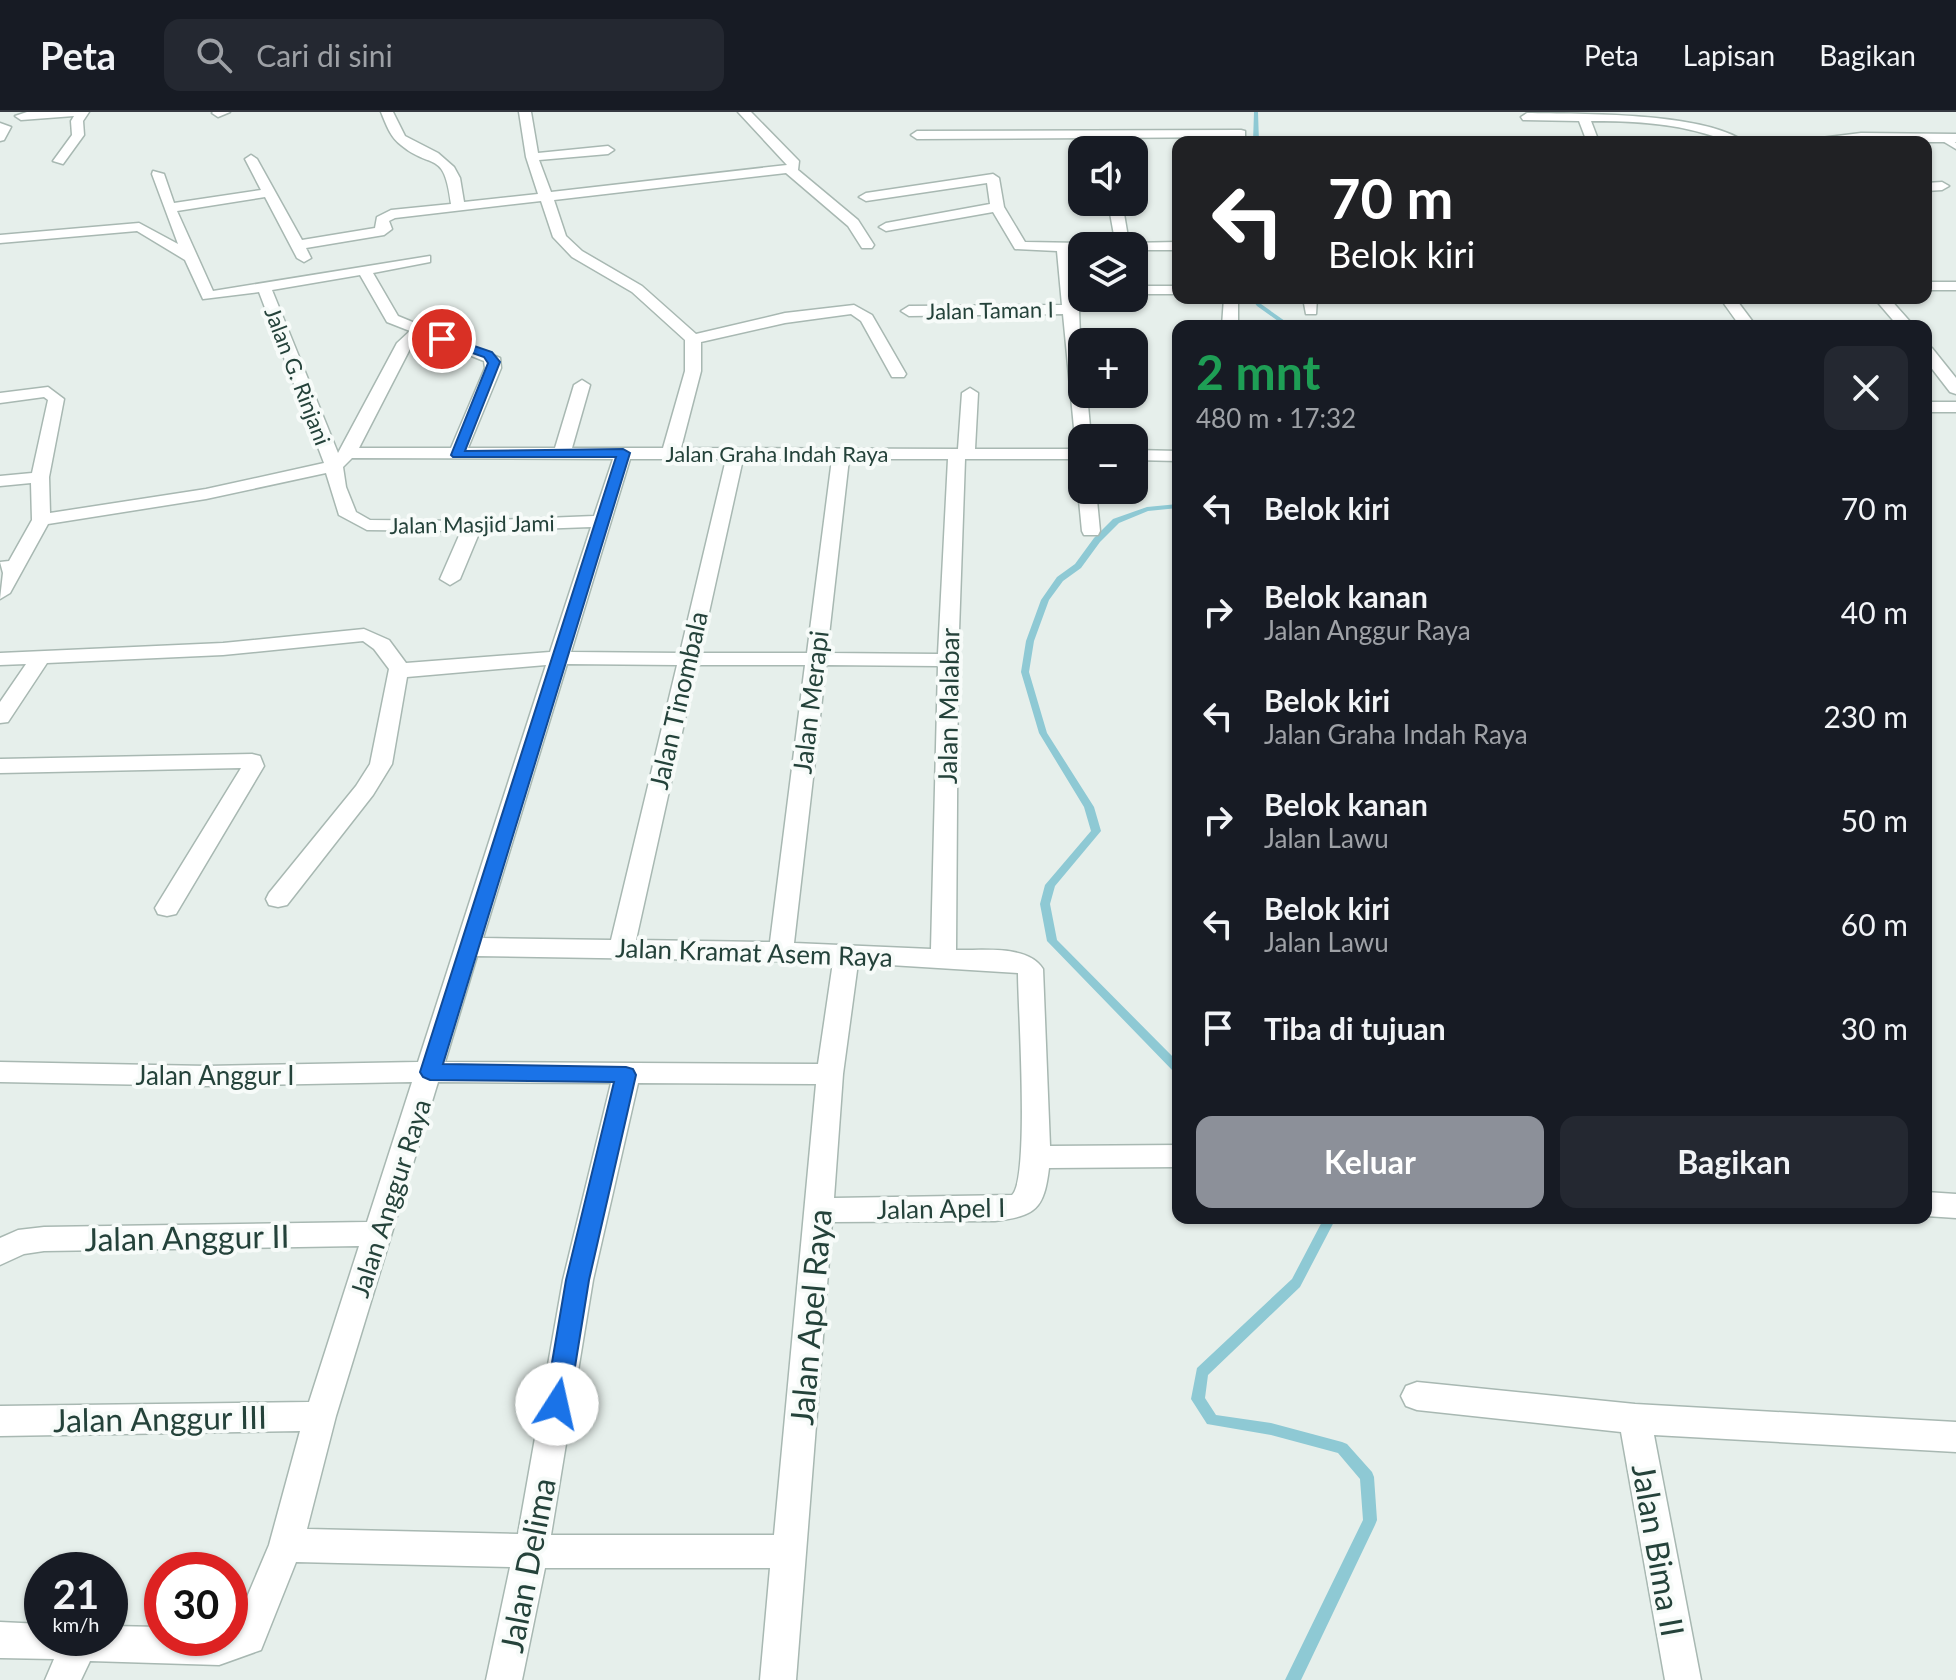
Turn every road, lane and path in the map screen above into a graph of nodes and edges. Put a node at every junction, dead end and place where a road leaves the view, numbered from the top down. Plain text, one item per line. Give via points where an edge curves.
1 (80, 112) edge
2 (387, 112) edge
3 (525, 112) edge
4 (744, 112) edge
5 (22, 114) edge
6 (1655, 115) edge
7 (1527, 117) dead end
8 (1584, 118) junction
9 (2, 130) edge
10 (1241, 133) edge
11 (1104, 134) joint
12 (917, 135) dead end
13 (1591, 136) edge
14 (1724, 136) edge
15 (1950, 138) edge
16 (1956, 147) edge
17 (608, 150) dead end
18 (532, 157) junction
19 (993, 157) dead end
20 (251, 159) dead end
21 (59, 161) dead end
22 (790, 169) junction
23 (158, 174) dead end
24 (993, 175) junction
25 (1942, 186) dead end
26 (1932, 187) edge
27 (267, 193) junction
28 (866, 197) dead end
29 (548, 199) junction
30 (458, 207) junction
31 (997, 207) junction
32 (169, 208) junction
33 (886, 227) dead end
34 (0, 239) edge
35 (299, 245) junction
36 (867, 245) dead end
37 (1148, 246) edge
38 (1172, 246) edge
39 (1064, 247) junction
40 (1068, 247) edge
41 (192, 258) junction
42 (425, 259) dead end
43 (1068, 262) edge
44 (364, 270) junction
45 (313, 278) junction
46 (1932, 286) edge
47 (1956, 286) edge
48 (264, 287) junction
49 (1148, 290) edge
50 (1172, 290) edge
51 (1886, 304) edge
52 (1068, 309) edge
53 (909, 311) dead end
54 (1072, 312) edge
55 (1901, 320) edge
56 (419, 331) junction
57 (693, 339) junction
58 (1932, 359) edge
59 (898, 374) dead end
60 (582, 385) dead end
61 (1956, 389) edge
62 (970, 393) dead end
63 (0, 398) edge
64 (1932, 407) edge
65 (1956, 407) edge
66 (1082, 424) edge
67 (671, 452) junction
68 (736, 452) junction
69 (348, 453) junction
70 (623, 453) junction
71 (562, 454) junction
72 (841, 454) junction
73 (961, 454) junction
74 (1068, 454) edge
75 (457, 455) junction
76 (1148, 455) edge
77 (1172, 456) edge
78 (334, 466) junction
79 (40, 477) junction
80 (0, 481) edge
81 (1088, 504) edge
82 (41, 520) junction
83 (602, 521) junction
84 (473, 526) junction
85 (1091, 531) dead end
86 (8, 566) edge
87 (450, 579) dead end
88 (0, 593) edge
89 (40, 658) junction
90 (559, 658) junction
91 (687, 658) junction
92 (0, 659) edge
93 (815, 659) junction
94 (948, 660) junction
95 (401, 672) junction
96 (0, 717) edge
97 (0, 766) edge
98 (278, 899) dead end
99 (167, 908) dead end
100 (470, 947) junction
101 (622, 948) junction
102 (781, 951) junction
103 (847, 955) junction
104 (943, 958) junction
105 (1032, 975) joint
106 (0, 1072) edge
107 (430, 1072) junction
108 (830, 1074) junction
109 (626, 1075) junction
110 (1172, 1156) edge
111 (1036, 1157) junction
112 (1932, 1204) edge
113 (1956, 1206) edge
114 (819, 1210) junction
115 (378, 1234) junction
116 (0, 1253) edge
117 (1417, 1396) dead end
118 (320, 1416) junction
119 (1635, 1419) junction
120 (0, 1421) edge
121 (1956, 1437) edge
122 (286, 1545) junction
123 (531, 1551) junction
124 (791, 1551) junction
125 (0, 1640) edge
126 (24, 1640) edge
127 (128, 1643) edge
128 (73, 1656) edge
129 (63, 1680) edge
130 (504, 1680) edge
131 (778, 1680) edge
132 (1683, 1680) edge

1 - 5 street
1 - 21 street via 78,135
2 - 30 street via 394,134 411,148 439,157 452,173
3 - 18 street
4 - 22 street via 794,164
5 - 9 street
6 - 8 street
6 - 14 street
7 - 8 street
8 - 13 street
10 - 11 street via 1141,128
11 - 12 street via 1052,129 995,139
15 - 16 lane
17 - 18 street
18 - 29 street
19 - 24 street
20 - 27 street
22 - 29 street
22 - 36 street via 853,223
23 - 32 street
24 - 28 street
24 - 31 street
25 - 26 street
27 - 32 street
27 - 35 street
29 - 30 street
29 - 57 street via 560,237 577,254 637,289
30 - 35 street via 391,214 382,220 385,229 379,232
31 - 33 street
31 - 39 street via 1020,246
32 - 41 street
34 - 41 street via 139,227
35 - 45 street
37 - 38 street
39 - 40 street
39 - 43 street
41 - 48 street via 208,296
42 - 44 street
44 - 45 street
44 - 56 street via 392,319
45 - 48 street
46 - 47 street
48 - 78 street, Jalan G. Rinjani
49 - 50 street
51 - 55 street
52 - 53 street, Jalan Taman I
54 - 66 street
56 - 69 street via 405,343
56 - 75 street via 488,354 494,362
57 - 59 street via 854,309 867,318
57 - 67 street via 693,371
58 - 61 street
60 - 71 street
62 - 73 street, Jalan Malabar
63 - 79 street via 48,392 56,399
64 - 65 street
67 - 68 street, Jalan Graha Indah Raya
67 - 70 street, Jalan Graha Indah Raya
68 - 72 street, Jalan Graha Indah Raya
68 - 91 street, Jalan Tinombala
69 - 75 street, Jalan Graha Indah Raya
69 - 78 street
70 - 71 street, Jalan Graha Indah Raya
70 - 83 street, Jalan Anggur Raya
71 - 75 street, Jalan Graha Indah Raya
72 - 73 street, Jalan Graha Indah Raya
72 - 93 street, Jalan Merapi
73 - 74 street, Jalan Graha Indah Raya
73 - 94 street, Jalan Malabar
76 - 77 street
78 - 82 street via 206,494
78 - 84 street, Jalan Masjid Jami via 348,515 367,525
79 - 80 street
79 - 82 street
81 - 85 street
82 - 86 street
83 - 84 street, Jalan Masjid Jami
83 - 90 street, Jalan Anggur Raya
84 - 87 street
86 - 88 street
89 - 92 street
89 - 95 street via 238,648 364,635 382,644
89 - 96 street
90 - 91 street
90 - 95 street
90 - 100 street, Jalan Anggur Raya
91 - 93 street
91 - 101 street, Jalan Tinombala
93 - 94 street
93 - 102 street, Jalan Merapi
94 - 104 street, Jalan Malabar
95 - 98 street via 381,764
97 - 99 street via 252,761
100 - 101 street, Jalan Kramat Asem Raya
100 - 107 street, Jalan Anggur Raya
101 - 102 street, Jalan Kramat Asem Raya
102 - 103 street, Jalan Kramat Asem Raya
103 - 104 street, Jalan Kramat Asem Raya
103 - 108 street, Jalan Apel Raya
104 - 105 street, Jalan Kramat Asem Raya via 1018,962
105 - 111 street, Jalan Apel I
106 - 107 street, Jalan Anggur I
107 - 109 street, Jalan Anggur I
107 - 115 street, Jalan Anggur Raya
108 - 109 street, Jalan Anggur I
108 - 114 street, Jalan Apel Raya
109 - 123 street, Jalan Delima via 578,1280
110 - 111 street
111 - 114 street, Jalan Apel I via 1031,1195 1019,1206
112 - 113 street
114 - 124 street, Jalan Apel Raya
115 - 116 street, Jalan Anggur II via 44,1239 18,1242
115 - 118 street, Jalan Anggur Raya
117 - 119 street
118 - 120 street, Jalan Anggur III
118 - 122 street, Jalan Anggur Raya
119 - 121 street
119 - 132 street, Jalan Bima II
122 - 123 street
122 - 127 street, Jalan Anggur Raya via 248,1637 219,1647
123 - 124 street
123 - 130 street, Jalan Delima
124 - 131 street, Jalan Apel Raya
125 - 126 street
128 - 129 street

